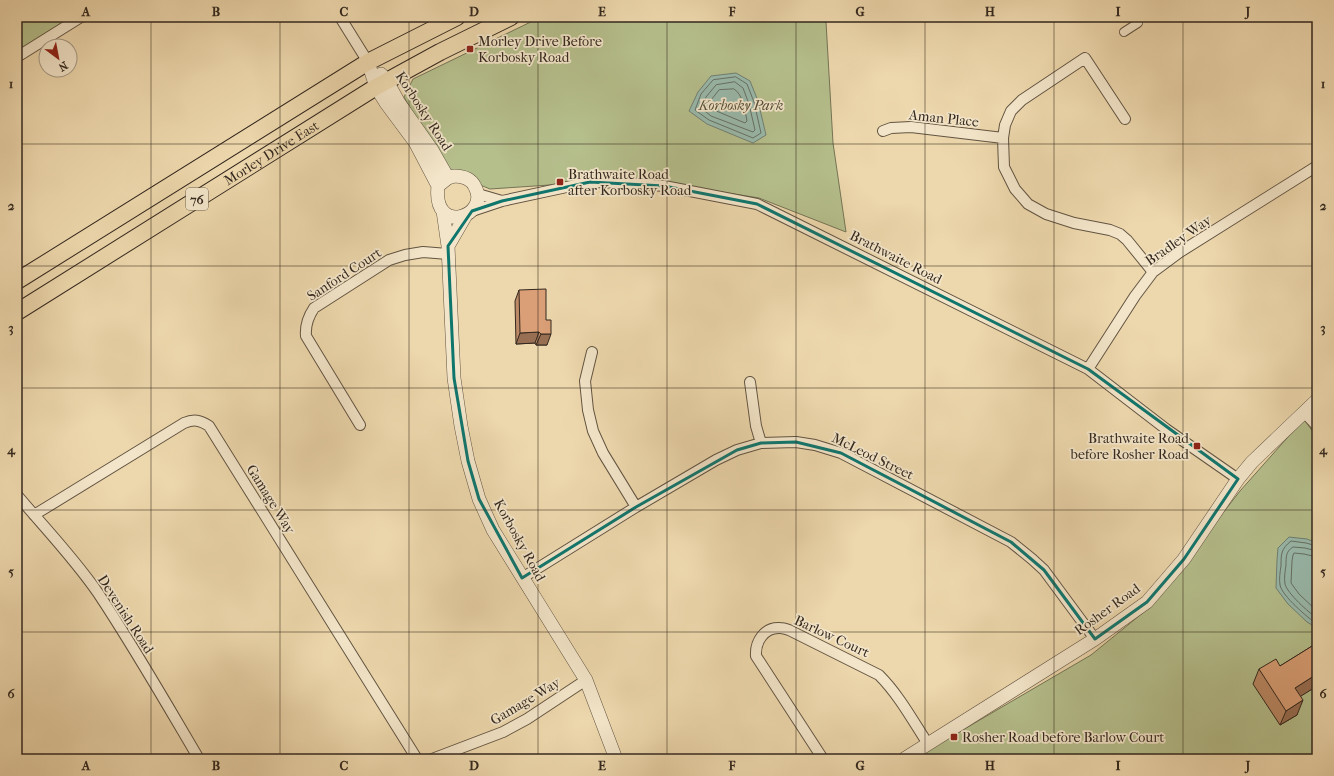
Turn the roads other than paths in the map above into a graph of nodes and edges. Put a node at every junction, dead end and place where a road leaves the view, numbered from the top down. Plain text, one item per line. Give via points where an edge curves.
1 (81, 17) edge
2 (340, 17) edge
3 (457, 17) edge
4 (511, 17) edge
5 (1138, 22) dead end
6 (1124, 32) dead end
7 (17, 57) edge
8 (368, 62) junction
9 (382, 84) junction
10 (1125, 119) dead end
11 (883, 132) dead end
12 (1003, 138) junction
13 (1317, 166) edge
14 (443, 182) junction
15 (478, 194) junction
16 (502, 201) junction
17 (443, 211) junction
18 (469, 213) junction
19 (448, 250) junction
20 (1153, 272) junction
21 (17, 281) edge
22 (17, 312) edge
23 (592, 352) dead end
24 (1088, 369) junction
25 (750, 382) dead end
26 (1317, 400) edge
27 (1304, 412) junction
28 (360, 425) dead end
29 (1317, 426) edge
30 (761, 443) junction
31 (1238, 479) junction
32 (17, 495) edge
33 (636, 507) junction
34 (34, 515) junction
35 (522, 578) junction
36 (1095, 639) junction
37 (586, 680) junction
38 (928, 744) junction
39 (199, 759) edge
40 (417, 759) edge
41 (432, 759) edge
42 (616, 759) edge
43 (823, 759) edge
44 (904, 759) edge

1 - 7 street
2 - 8 street
3 - 8 main road, Morley Drive East / 76
4 - 9 main road, Morley Drive East / 76
5 - 6 street
8 - 9 street, Korbosky Road
8 - 21 main road, Morley Drive East / 76
9 - 14 street, Korbosky Road via 399,103 432,150
9 - 22 main road, Morley Drive East / 76
10 - 12 street via 1085,58 1022,100 1011,111
11 - 12 street, Aman Place via 891,128 911,127
12 - 20 street via 1004,167 1015,189 1028,204 1046,214 1120,234
13 - 20 street, Bradley Way via 1180,252
14 - 15 street via 454,176 467,178 476,187
14 - 17 street via 437,200
15 - 16 street, Brathwaite Road
15 - 18 street via 476,206
16 - 18 street, Brathwaite Road
16 - 24 street, Brathwaite Road via 590,182 664,186 757,204
17 - 18 street via 454,217
17 - 19 street, Korbosky Road
18 - 19 street
19 - 28 street, Sanford Court via 405,255 389,260 314,308 309,315 305,327 306,336
19 - 35 street, Korbosky Road via 454,378 468,461 479,499 493,530
20 - 24 street, Bradley Way
23 - 33 street via 585,381 593,431 603,453
24 - 31 street, Brathwaite Road via 1166,429
25 - 30 street
26 - 27 street, Rosher Road
27 - 29 street
27 - 31 street, Rosher Road
30 - 33 street, McLeod Street via 716,460
30 - 36 street, McLeod Street via 815,444 841,453 1011,542 1044,570
31 - 36 street, Rosher Road via 1184,559 1147,602
32 - 34 street, Devenish Road
33 - 35 street, McLeod Street
34 - 39 street, Devenish Road via 97,592
34 - 40 street, Gamage Way via 184,423 197,420 205,423
35 - 37 street, Korbosky Road
36 - 38 street, Rosher Road
37 - 41 street, Gamage Way via 503,732
37 - 42 street, Korbosky Road
38 - 43 street, Barlow Court via 888,684 879,675 789,630 773,628 759,639 756,656
38 - 44 street, Rosher Road

